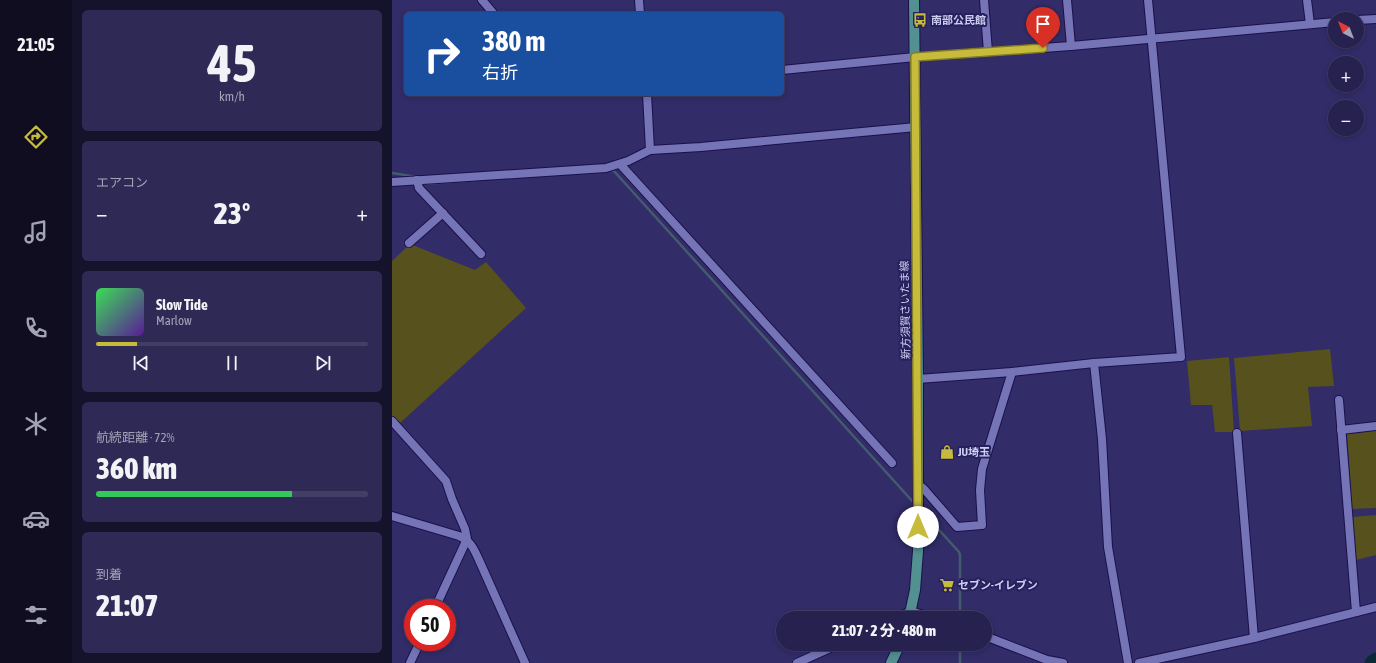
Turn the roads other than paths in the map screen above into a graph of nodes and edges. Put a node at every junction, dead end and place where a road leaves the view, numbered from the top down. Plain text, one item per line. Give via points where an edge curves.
1 (482, 0) edge
2 (639, 0) edge
3 (914, 0) edge
4 (984, 0) edge
5 (1067, 0) edge
6 (1148, 0) edge
7 (1307, 0) edge
8 (492, 12) edge
9 (640, 12) edge
10 (1376, 19) edge
11 (1364, 20) edge
12 (1328, 23) edge
13 (1310, 24) junction
14 (1151, 38) junction
15 (1071, 46) junction
16 (988, 52) junction
17 (915, 57) junction
18 (784, 70) edge
19 (647, 96) edge
20 (916, 127) junction
21 (650, 150) junction
22 (620, 164) junction
23 (418, 180) junction
24 (392, 182) edge
25 (443, 213) junction
26 (409, 242) dead end
27 (481, 254) dead end
28 (1094, 363) junction
29 (1012, 372) junction
30 (918, 379) junction
31 (1339, 400) dead end
32 (392, 421) edge
33 (1376, 426) edge
34 (1341, 430) junction
35 (1237, 434) dead end
36 (892, 463) dead end
37 (918, 484) junction
38 (392, 516) edge
39 (467, 539) junction
40 (439, 599) edge
41 (1376, 607) edge
42 (911, 611) edge
43 (1356, 612) junction
44 (1254, 638) junction
45 (992, 639) edge
46 (416, 651) edge
47 (824, 651) edge
48 (897, 651) edge
49 (410, 663) edge
50 (525, 663) edge
51 (797, 663) edge
52 (891, 663) edge
53 (1063, 663) edge
54 (1128, 663) edge
55 (1139, 663) edge

1 - 8 street
2 - 9 street
3 - 17 main road, 新方須賀さいたま線
4 - 16 street
5 - 15 street
6 - 14 street
7 - 13 street
10 - 11 street
12 - 13 street
13 - 14 street
14 - 15 street
14 - 28 street via 1181,357
15 - 16 street
16 - 17 street
17 - 18 street
17 - 20 main road, 新方須賀さいたま線
19 - 21 street
20 - 21 street
20 - 30 main road, 新方須賀さいたま線
21 - 22 street
22 - 23 street via 606,168
22 - 36 street
23 - 24 street
23 - 25 street via 419,188
25 - 26 street
25 - 27 street
28 - 29 street
28 - 54 street via 1102,439 1108,547
29 - 30 street
29 - 37 street via 982,469 982,525 957,527
30 - 37 main road, 新方須賀さいたま線
31 - 34 street
32 - 39 street via 446,481 466,529
33 - 34 street
34 - 43 street
35 - 44 street
37 - 42 main road, 新方須賀さいたま線 via 917,571
38 - 39 street
39 - 40 street
39 - 50 street via 477,554
41 - 43 street
43 - 44 street
44 - 55 street
45 - 53 street via 1047,660
46 - 49 street
47 - 51 street
48 - 52 main road

